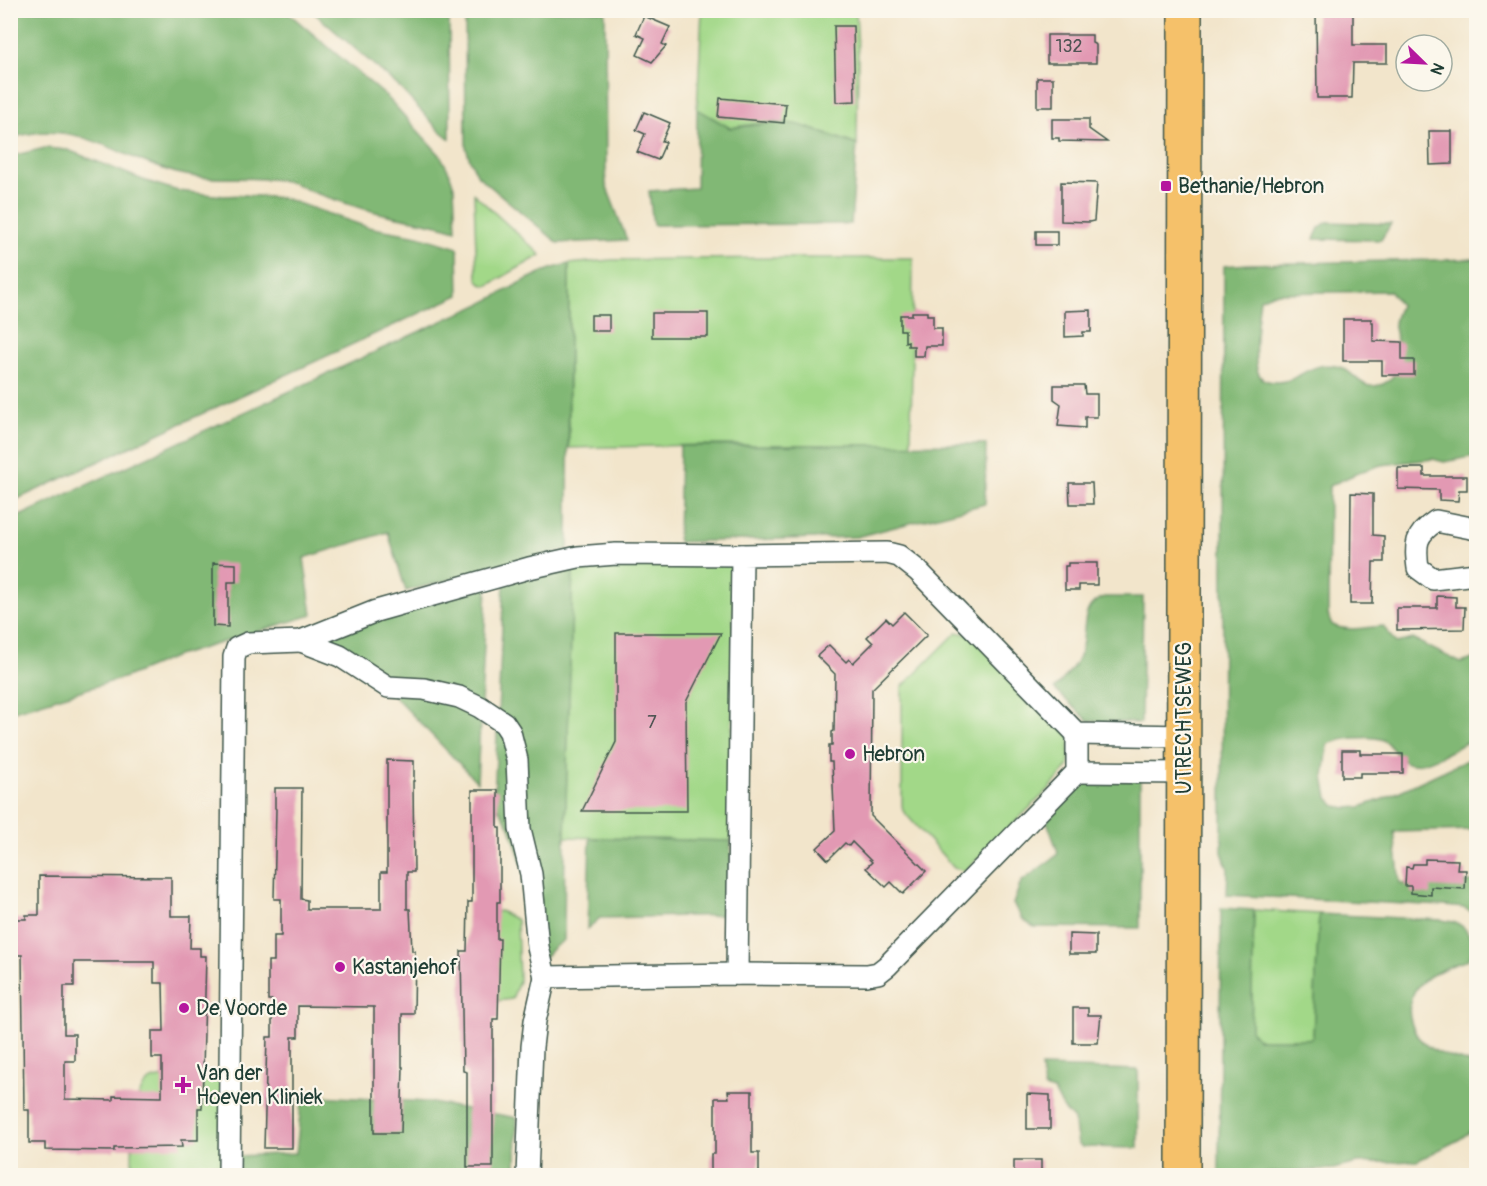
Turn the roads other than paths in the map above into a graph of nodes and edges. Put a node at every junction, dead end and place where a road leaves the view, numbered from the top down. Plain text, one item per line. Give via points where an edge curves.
1 (1185, 10) edge
2 (1476, 529) edge
3 (742, 555) junction
4 (1476, 574) edge
5 (301, 641) junction
6 (1077, 734) junction
7 (1185, 736) junction
8 (1077, 772) junction
9 (1185, 773) junction
10 (737, 974) junction
11 (545, 977) junction
12 (229, 1176) edge
13 (527, 1176) edge
14 (1183, 1176) edge

1 - 7 main road, UTRECHTSEWEG
2 - 4 street via 1436,521 1422,530 1415,549 1418,568 1433,579
3 - 5 street via 578,557 376,611
3 - 6 street via 899,556 926,578
3 - 10 street
5 - 11 street via 340,656 388,687 424,689 459,697 504,723 517,759 520,829 531,874
5 - 12 street via 248,643 235,652
6 - 7 street
6 - 8 street
7 - 9 main road, UTRECHTSEWEG
8 - 9 street
8 - 10 street via 878,973
9 - 14 main road, UTRECHTSEWEG
10 - 11 street
11 - 13 street via 533,1038

